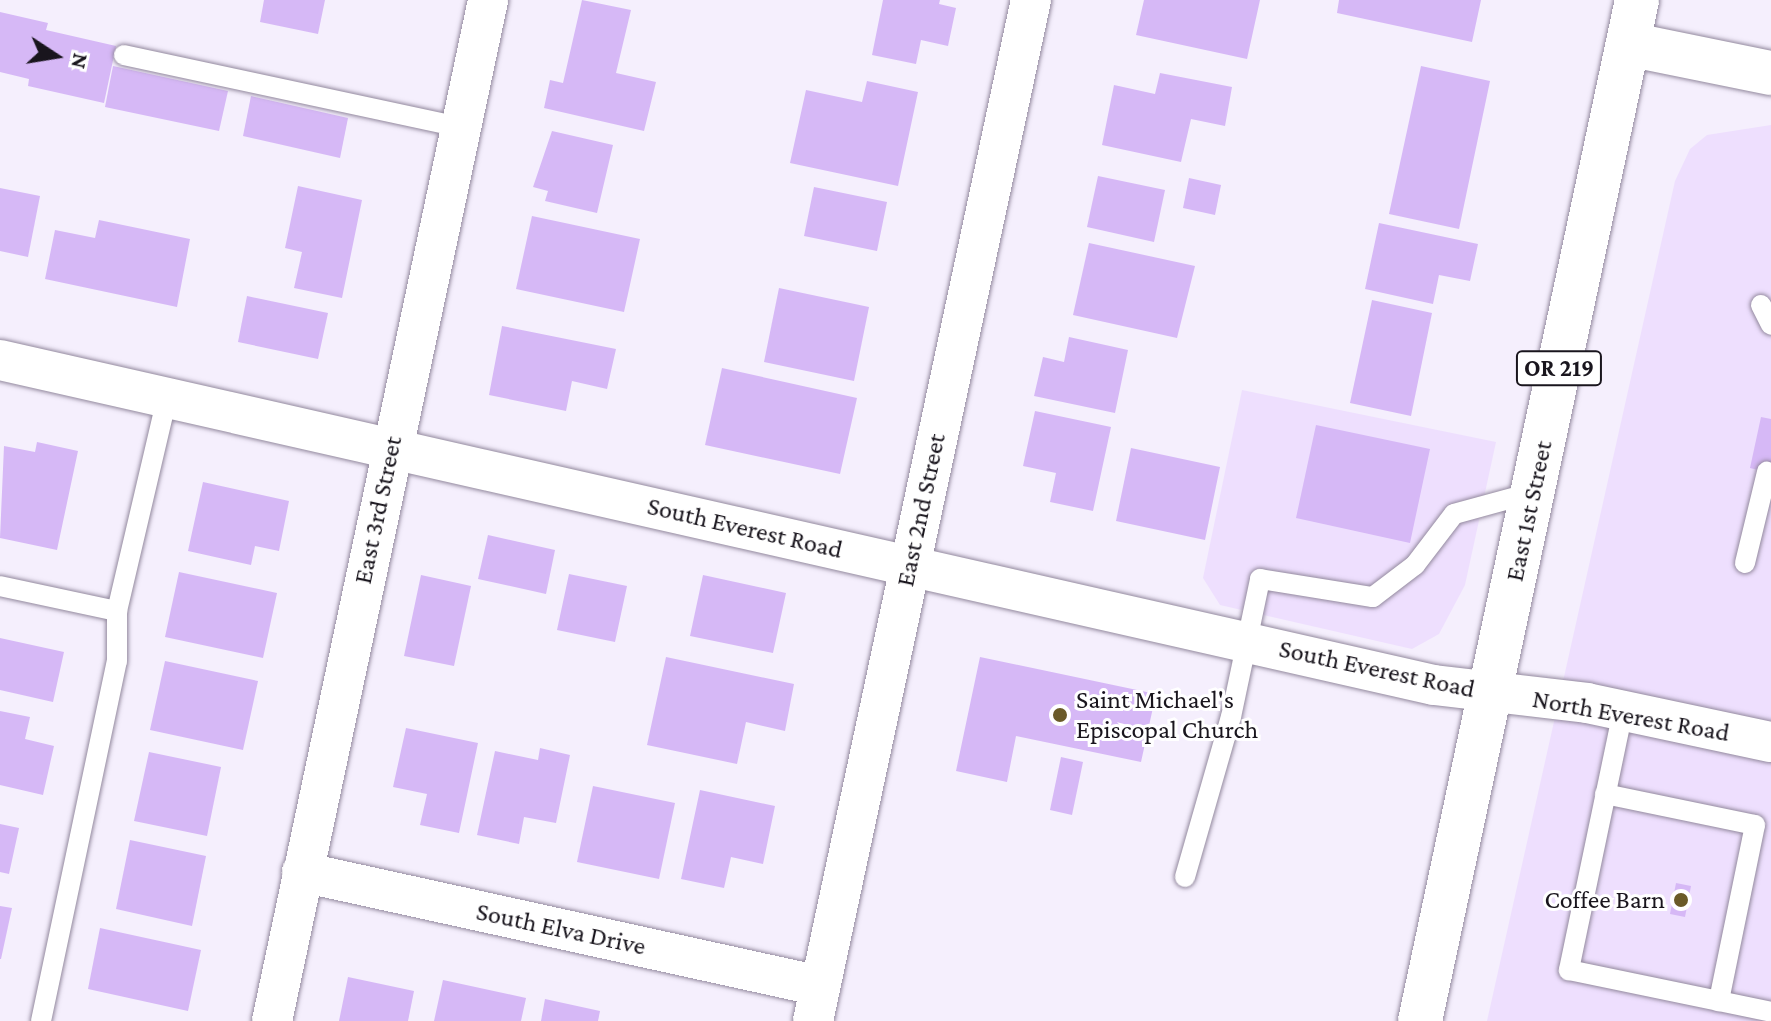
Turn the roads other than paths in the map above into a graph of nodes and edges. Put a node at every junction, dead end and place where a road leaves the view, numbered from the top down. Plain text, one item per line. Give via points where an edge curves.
1 (488, 0) edge
2 (1031, 0) edge
3 (1637, 0) edge
4 (1628, 44) junction
5 (124, 55) dead end
6 (1771, 73) edge
7 (460, 127) junction
8 (1761, 305) dead end
9 (1771, 325) edge
10 (0, 360) edge
11 (167, 397) junction
12 (390, 449) junction
13 (1767, 472) dead end
14 (1532, 493) junction
15 (1745, 563) dead end
16 (909, 565) junction
17 (0, 586) edge
18 (117, 611) junction
19 (1246, 641) junction
20 (1490, 691) junction
21 (1623, 711) junction
22 (1771, 742) edge
23 (1605, 794) junction
24 (302, 872) junction
25 (1185, 877) dead end
26 (1719, 1001) junction
27 (816, 1004) edge
28 (1764, 1014) edge
29 (41, 1021) edge
30 (272, 1021) edge
31 (1420, 1021) edge

1 - 7 street, East 3rd Street
2 - 16 street, East 2nd Street
3 - 4 main road, East 1st Street / OR 219
4 - 6 main road
4 - 14 main road, East 1st Street / OR 219
5 - 7 lane
7 - 12 street, East 3rd Street
8 - 9 lane
10 - 11 street, South Everest Road
11 - 12 street, South Everest Road
11 - 18 lane
12 - 16 street, South Everest Road
12 - 24 street, East 3rd Street
13 - 15 lane
14 - 19 lane via 1454,514 1415,565 1373,597 1260,579
14 - 20 main road, East 1st Street / OR 219
16 - 19 street, South Everest Road
16 - 27 street, East 2nd Street
17 - 18 lane
18 - 29 lane via 117,661
19 - 20 street, South Everest Road via 1434,685
19 - 25 lane via 1231,717
20 - 21 street, North Everest Road
20 - 31 main road, East 1st Street / OR 219
21 - 22 street, North Everest Road
21 - 23 lane
23 - 26 lane via 1755,825
23 - 26 lane via 1569,970
24 - 27 street, South Elva Drive
24 - 30 street, East 3rd Street
26 - 28 lane

